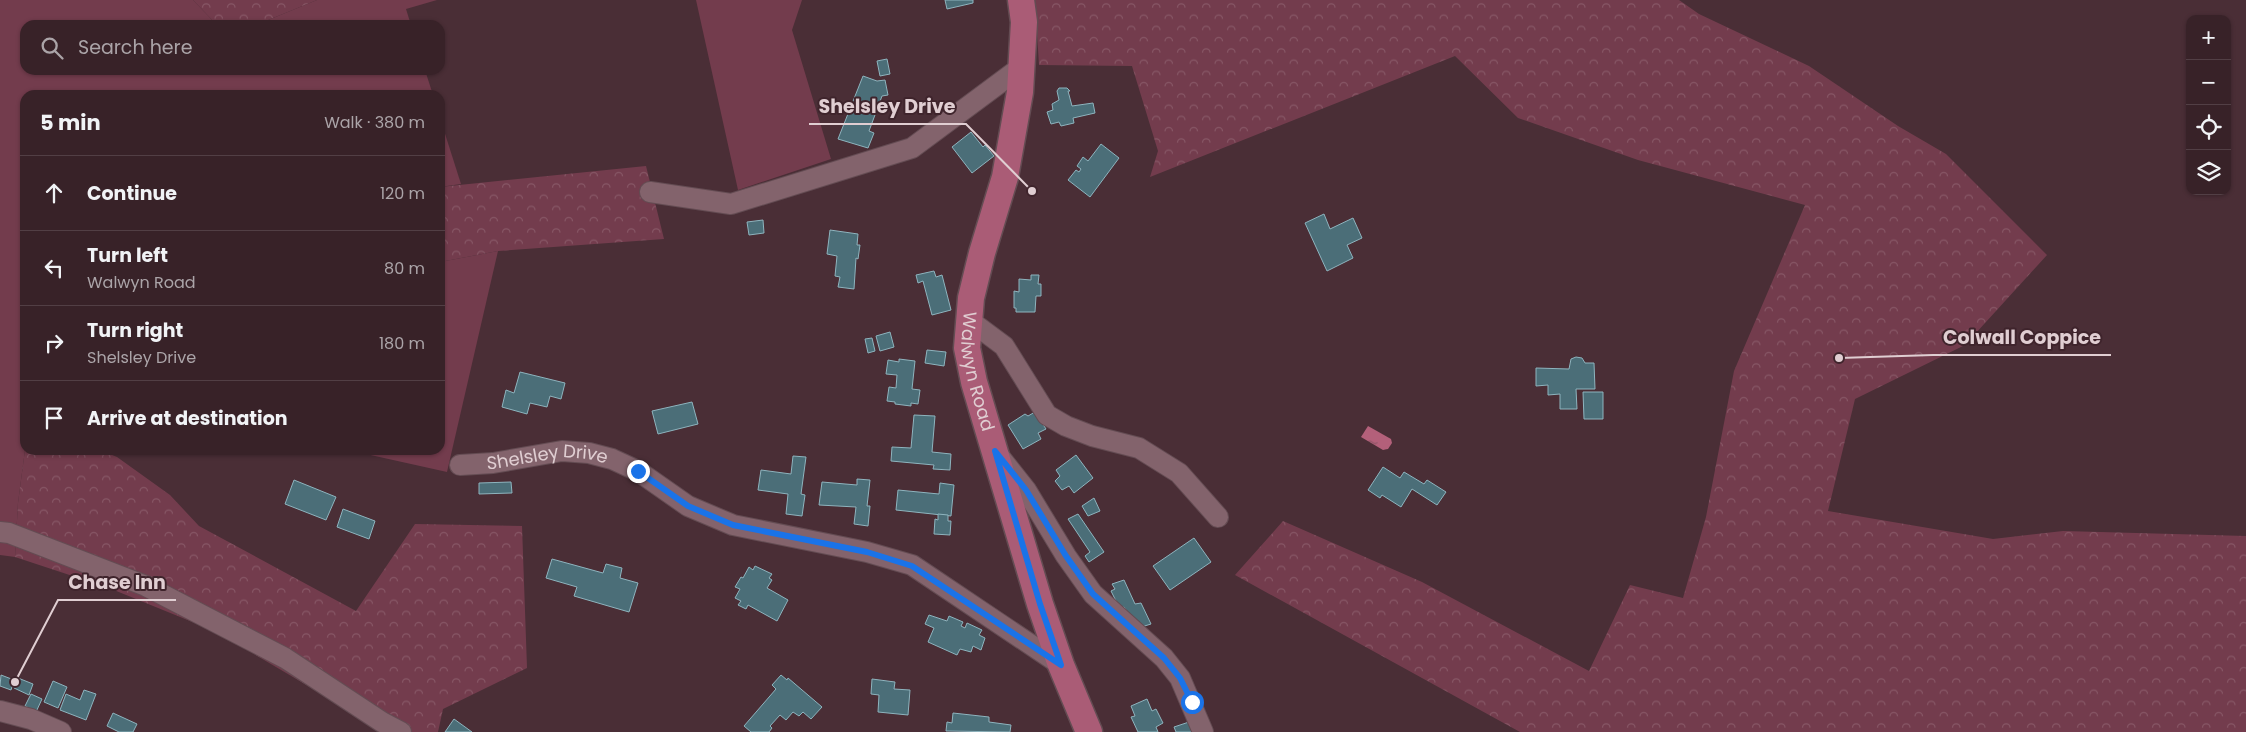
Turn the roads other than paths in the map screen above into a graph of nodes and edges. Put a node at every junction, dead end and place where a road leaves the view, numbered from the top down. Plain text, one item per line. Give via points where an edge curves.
1 (1021, 0) edge
2 (1021, 67) junction
3 (650, 192) dead end
4 (968, 320) junction
5 (995, 451) junction
6 (460, 465) dead end
7 (1218, 517) dead end
8 (0, 532) edge
9 (1061, 665) junction
10 (0, 711) edge
11 (61, 732) edge
12 (401, 732) edge
13 (1089, 732) edge
14 (1203, 732) edge

1 - 2 main road, Walwyn Road via 1024,22
2 - 3 street via 912,148 731,204
2 - 4 main road, Walwyn Road via 1020,92 1005,176 982,253
4 - 5 main road, Walwyn Road via 966,348
4 - 7 street via 1004,346 1047,415 1092,436 1138,448 1179,473
5 - 9 main road, Walwyn Road
5 - 14 street via 1026,490 1093,594 1164,658 1180,678
6 - 9 street, Shelsley Drive via 493,463 562,451 612,459 638,471 688,506 733,525 867,552 912,566
8 - 12 street via 146,586 285,658
9 - 13 main road, Walwyn Road
10 - 11 street via 31,719

